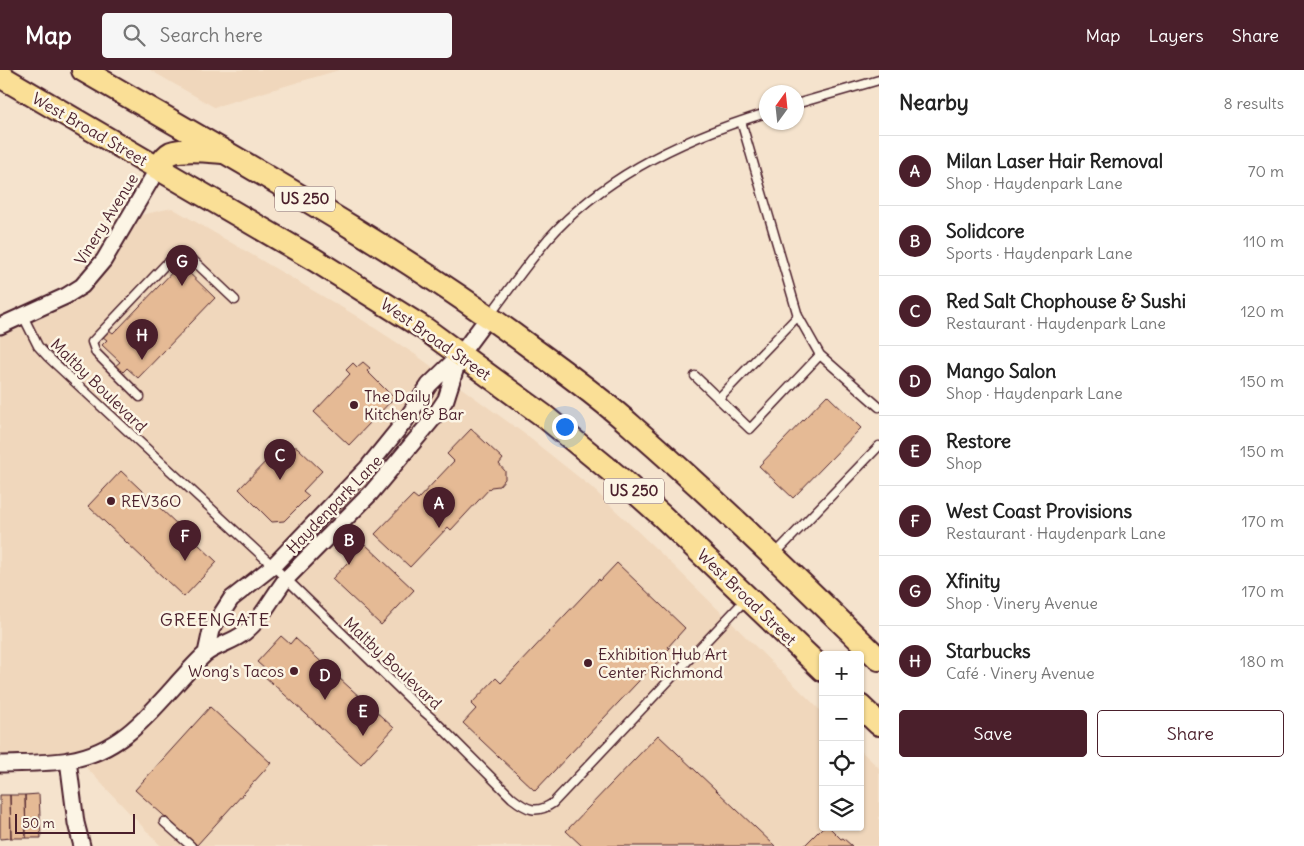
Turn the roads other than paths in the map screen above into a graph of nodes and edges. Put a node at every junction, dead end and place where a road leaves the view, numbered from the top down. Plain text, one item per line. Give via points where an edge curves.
1 (83, 70) edge
2 (0, 76) edge
3 (879, 80) edge
4 (804, 102) edge
5 (759, 115) edge
6 (741, 121) junction
7 (224, 152) junction
8 (158, 168) junction
9 (235, 300) dead end
10 (23, 316) junction
11 (489, 316) junction
12 (798, 316) junction
13 (0, 326) edge
14 (460, 355) junction
15 (820, 355) junction
16 (696, 376) dead end
17 (140, 397) dead end
18 (718, 399) junction
19 (879, 407) edge
20 (879, 446) edge
21 (772, 556) junction
22 (273, 566) junction
23 (286, 579) junction
24 (748, 597) junction
25 (206, 653) junction
26 (879, 659) edge
27 (819, 666) edge
28 (864, 710) edge
29 (879, 724) edge
30 (68, 760) junction
31 (0, 764) edge
32 (164, 822) dead end
33 (82, 846) edge
34 (191, 846) edge

1 - 7 main road, US 250
2 - 8 main road, West Broad Street / US 250
3 - 4 lane
5 - 6 lane
6 - 11 lane via 660,154 593,198 549,238
6 - 12 lane
7 - 8 main road via 172,153
7 - 11 main road, US 250 via 385,247
8 - 10 street, Vinery Avenue via 94,273 66,296
8 - 14 main road, West Broad Street / US 250 via 383,301
9 - 17 lane via 189,258 177,256 165,265 92,342 96,353
10 - 13 street, Vinery Avenue
10 - 22 lane, Maltby Boulevard via 38,346 48,357
11 - 14 street, Haydenpark Lane
11 - 21 main road, US 250 via 635,428
12 - 15 lane
12 - 18 lane
14 - 22 street, Haydenpark Lane via 428,385 405,421 367,468
14 - 23 street, Haydenpark Lane via 446,399 432,420 378,485
14 - 24 main road, West Broad Street / US 250 via 616,474
15 - 18 lane via 750,429
15 - 19 lane
16 - 18 lane
20 - 21 lane
21 - 26 main road, US 250
22 - 23 lane, Maltby Boulevard
22 - 25 street, Haydenpark Lane via 238,592 225,607 211,630
23 - 24 lane, Maltby Boulevard via 512,798 532,810 544,809 553,803
23 - 25 street, Haydenpark Lane via 249,629
24 - 27 main road, West Broad Street / US 250
25 - 30 street, Haydenpark Lane via 134,728 113,745
28 - 29 main road
30 - 31 street, Haydenpark Lane
30 - 33 street
32 - 34 lane

